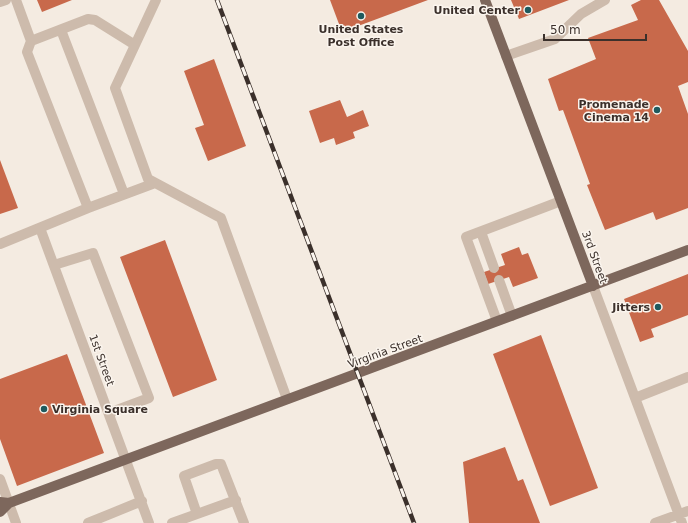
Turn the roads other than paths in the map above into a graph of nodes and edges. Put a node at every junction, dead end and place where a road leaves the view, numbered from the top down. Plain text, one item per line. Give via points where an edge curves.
1 (6, 0) edge
2 (16, 0) edge
3 (156, 0) edge
4 (485, 0) edge
5 (605, 0) edge
6 (0, 2) edge
7 (61, 30) junction
8 (31, 41) junction
9 (135, 45) junction
10 (506, 56) junction
11 (155, 183) junction
12 (124, 194) junction
13 (561, 201) junction
14 (88, 208) junction
15 (40, 228) junction
16 (481, 232) junction
17 (0, 244) edge
18 (688, 250) edge
19 (54, 265) junction
20 (494, 268) dead end
21 (499, 280) dead end
22 (592, 286) junction
23 (512, 316) junction
24 (497, 321) junction
25 (688, 377) edge
26 (635, 398) junction
27 (287, 399) junction
28 (109, 413) junction
29 (126, 459) junction
30 (0, 479) edge
31 (236, 500) junction
32 (142, 501) junction
33 (4, 502) edge
34 (0, 512) edge
35 (197, 514) junction
36 (683, 516) edge
37 (16, 523) edge
38 (88, 523) edge
39 (149, 523) edge
40 (172, 523) edge
41 (244, 523) edge
42 (655, 523) edge

1 - 6 street
2 - 8 street
3 - 9 street
4 - 10 main road, 3rd Street
5 - 10 street via 582,14 555,39
7 - 8 street
7 - 9 street via 88,19 95,20
7 - 12 street
8 - 14 street via 27,52
9 - 11 street via 115,88 148,179
10 - 13 main road, 3rd Street
11 - 12 street
11 - 27 street via 221,218
12 - 14 street
13 - 16 street
13 - 22 main road, 3rd Street
14 - 15 street
15 - 17 street
15 - 19 street, 1st Street
16 - 20 street
16 - 24 street via 466,237
18 - 22 main road, Virginia Street
19 - 28 street, 1st Street
19 - 28 street via 93,253 149,398
21 - 23 street
22 - 23 main road, Virginia Street
22 - 26 street, 3rd Street
23 - 24 main road, Virginia Street
24 - 27 main road, Virginia Street
25 - 26 street
26 - 36 street, 3rd Street
27 - 29 main road, Virginia Street
28 - 29 street, 1st Street
29 - 32 street, 1st Street
29 - 33 main road, Virginia Street
30 - 33 street
31 - 35 street
31 - 35 street via 221,464 186,474 184,479
31 - 41 street
32 - 38 street
32 - 39 street, 1st Street
33 - 34 main road
33 - 37 street
35 - 40 street
36 - 42 street

